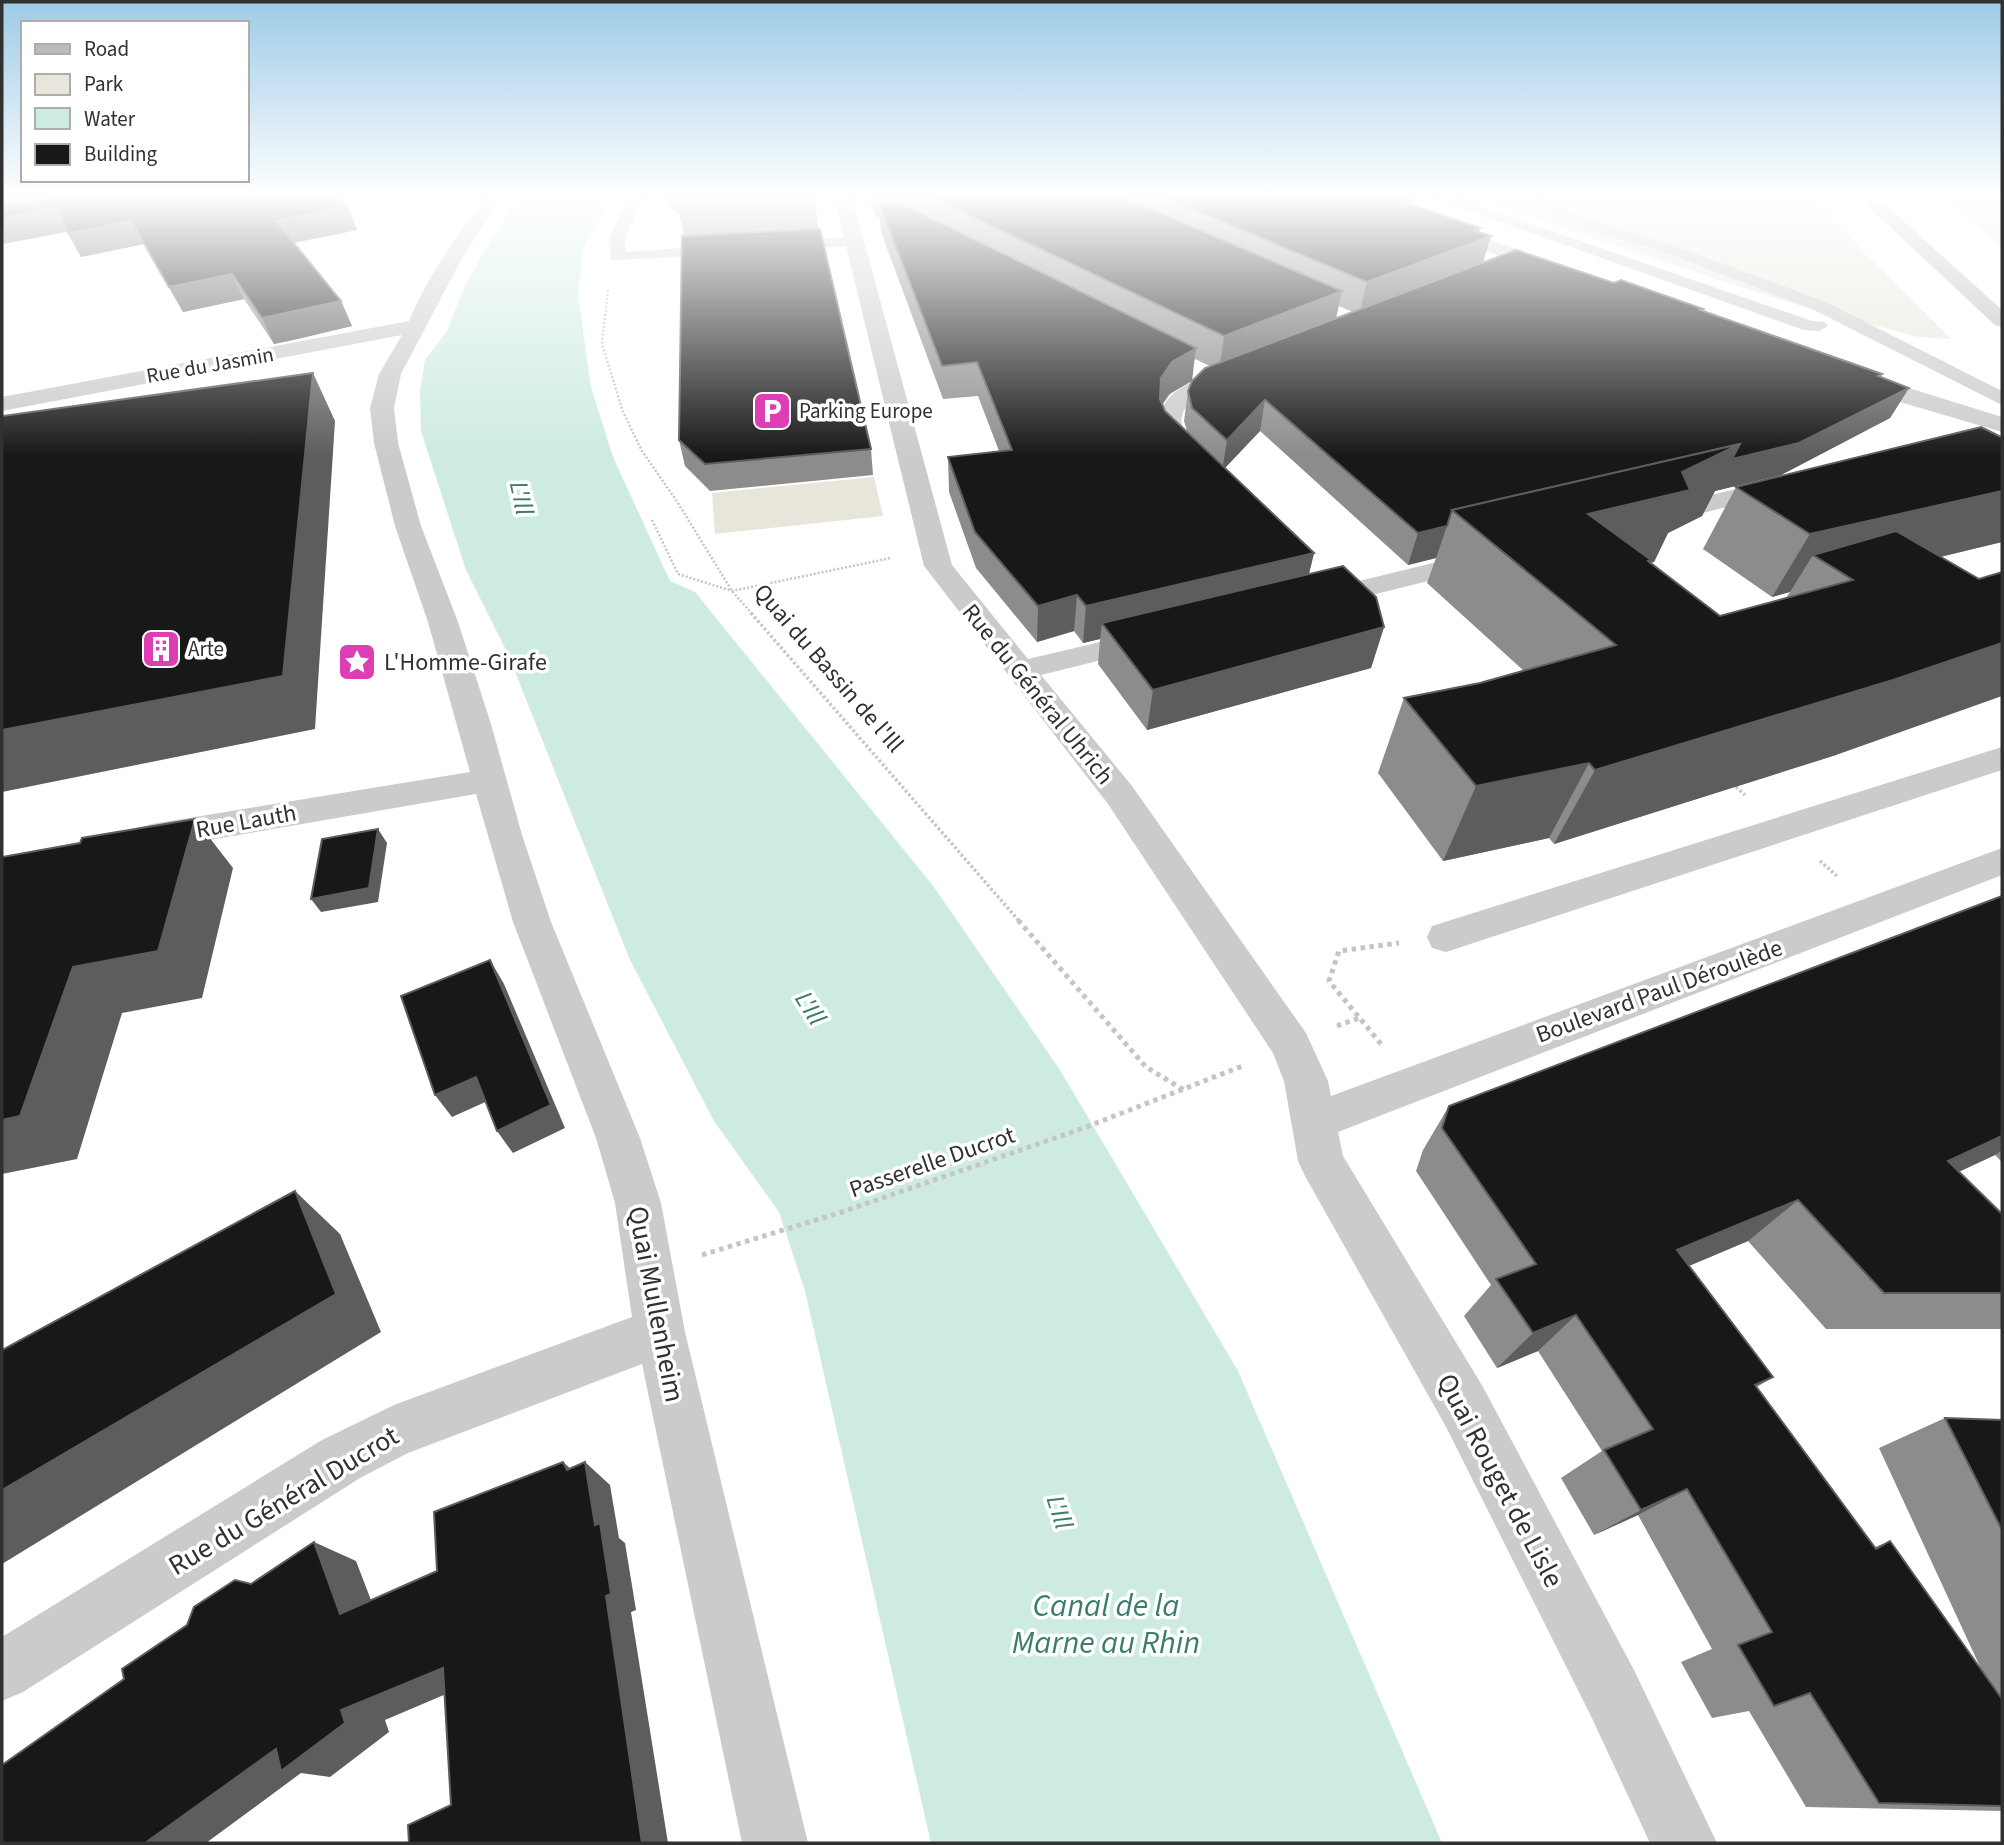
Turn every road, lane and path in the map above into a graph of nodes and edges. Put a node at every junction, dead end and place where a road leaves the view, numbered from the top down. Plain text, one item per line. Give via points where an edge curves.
1 (438, 283) edge
2 (610, 283) edge
3 (869, 283) edge
4 (1686, 283) edge
5 (1760, 283) edge
6 (1960, 283) edge
7 (2002, 321) edge
8 (418, 326) junction
9 (1868, 330) junction
10 (1259, 368) edge
11 (1191, 369) edge
12 (1837, 372) edge
13 (1216, 381) junction
14 (2002, 399) edge
15 (2, 404) edge
16 (2002, 425) edge
17 (1205, 472) edge
18 (1811, 479) edge
19 (652, 520) dead end
20 (1638, 521) edge
21 (932, 549) junction
22 (1505, 554) edge
23 (1312, 576) edge
24 (732, 592) junction
25 (1332, 596) junction
26 (1291, 606) edge
27 (1183, 631) edge
28 (1021, 670) junction
29 (2002, 758) edge
30 (490, 780) junction
31 (124, 842) edge
32 (2002, 861) edge
33 (1446, 937) joint
34 (1291, 1045) junction
35 (1414, 1082) junction
36 (1187, 1092) junction
37 (1315, 1121) junction
38 (650, 1269) junction
39 (660, 1332) junction
40 (2, 1671) edge
41 (775, 1843) edge
42 (1684, 1843) edge

1 - 8 street, Quai Mullenheim
2 - 24 path, Quai du Bassin de l'Ill via 602,344 623,412 642,452
3 - 21 street, Rue du Général Uhrich
4 - 9 lane via 1810,326
5 - 9 lane
6 - 7 main road
8 - 15 street, Rue du Jasmin
8 - 30 street, Quai Mullenheim via 390,374 382,408 386,443
9 - 14 lane
10 - 13 street
11 - 13 street
12 - 16 street
13 - 17 street via 1178,401 1169,421 1176,444
18 - 20 street
19 - 24 path via 678,574
21 - 24 path
21 - 28 street, Rue du Général Uhrich via 955,590
22 - 25 street
23 - 25 street
24 - 36 path, Quai du Bassin de l'Ill via 1146,1068
25 - 26 street
27 - 28 street
28 - 34 street, Rue du Général Uhrich via 1120,795
29 - 33 street
30 - 31 street, Rue Lauth
30 - 38 street, Quai Mullenheim via 532,922 618,1138 638,1203
32 - 35 street, Boulevard Paul Déroulède
33 - 35 path via 1339,951 1329,981
34 - 36 path, Passerelle Ducrot
34 - 37 street, Rue du Général Uhrich
35 - 37 street, Boulevard Paul Déroulède
36 - 38 path, Passerelle Ducrot via 773,1236
37 - 42 street, Quai Rouget de Lisle via 1321,1161 1464,1406 1612,1692
38 - 39 street, Quai Mullenheim
39 - 40 street, Rue du Général Ducrot via 394,1432 341,1459
39 - 41 street, Quai Mullenheim

